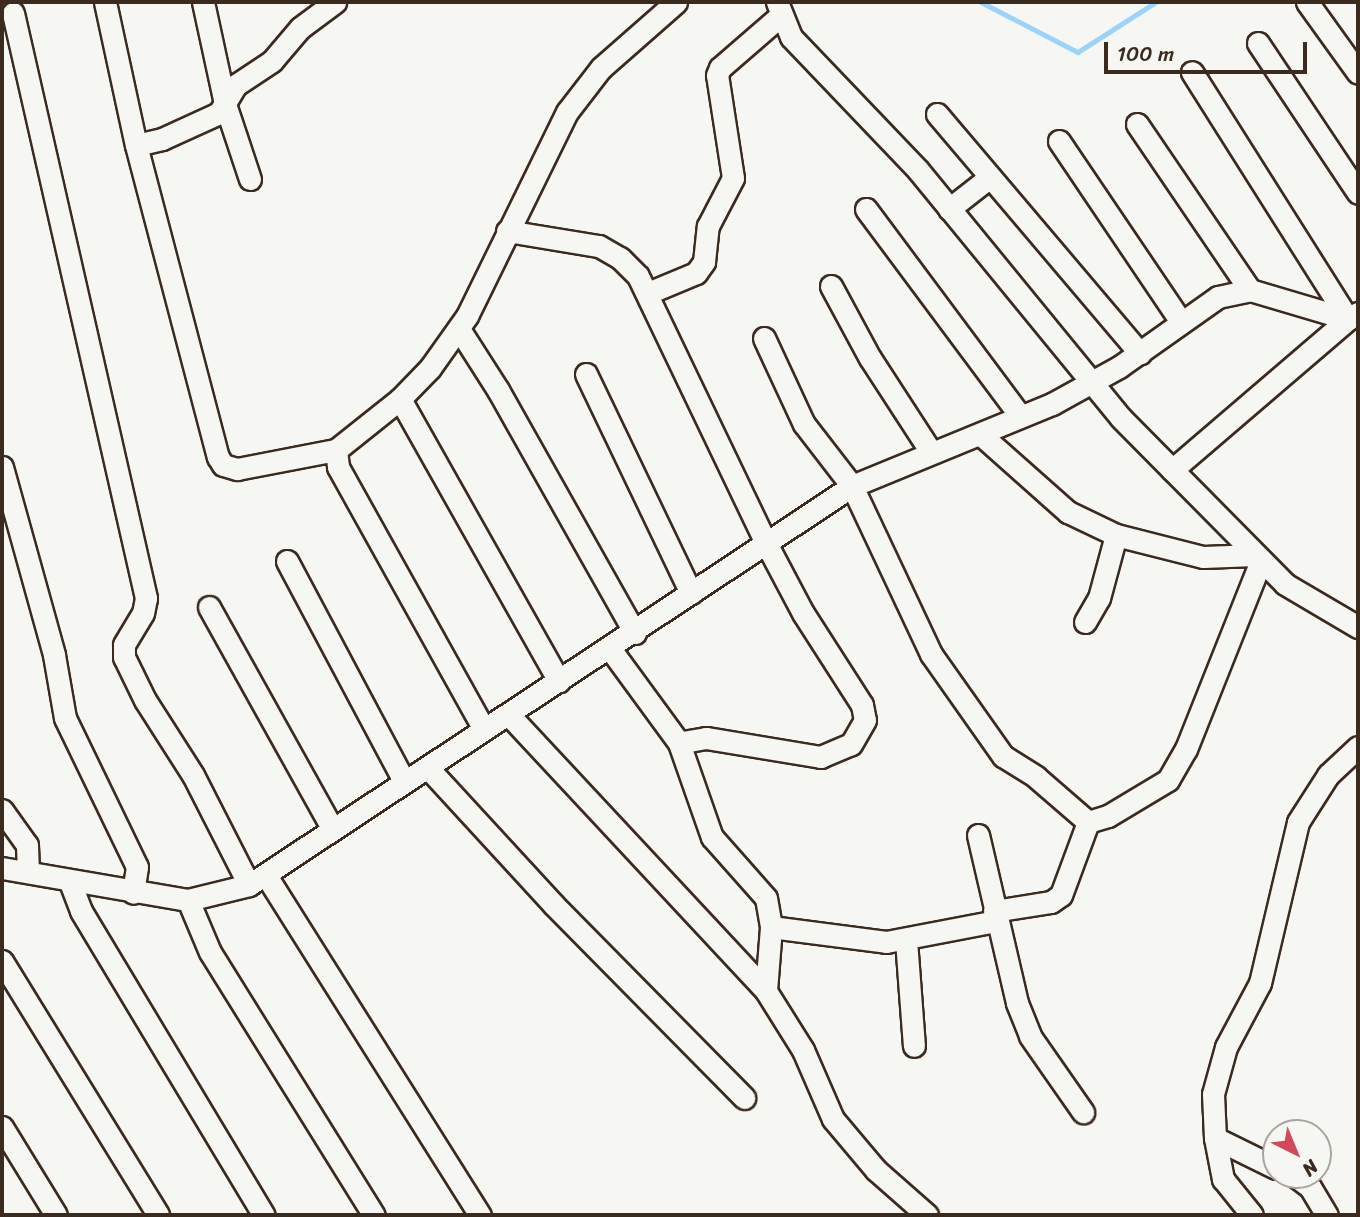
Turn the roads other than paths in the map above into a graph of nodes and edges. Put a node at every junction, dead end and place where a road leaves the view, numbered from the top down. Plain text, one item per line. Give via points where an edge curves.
1 (105, 2) edge
2 (203, 2) edge
3 (335, 2) edge
4 (676, 2) edge
5 (1307, 2) edge
6 (778, 9) edge
7 (13, 13) dead end
8 (1258, 43) dead end
9 (1192, 72) dead end
10 (1358, 73) edge
11 (225, 104) junction
12 (937, 114) dead end
13 (1137, 124) dead end
14 (1059, 141) dead end
15 (136, 145) junction
16 (990, 177) junction
17 (250, 179) dead end
18 (1358, 193) edge
19 (866, 209) dead end
20 (949, 209) junction
21 (507, 231) junction
22 (831, 286) dead end
23 (1250, 290) junction
24 (648, 293) junction
25 (1353, 316) edge
26 (1181, 322) junction
27 (459, 329) junction
28 (764, 338) dead end
29 (1140, 353) junction
30 (586, 374) dead end
31 (1091, 383) junction
32 (400, 400) junction
33 (1021, 417) junction
34 (980, 435) junction
35 (336, 450) junction
36 (931, 452) junction
37 (2, 467) edge
38 (1172, 470) junction
39 (852, 486) junction
40 (1116, 535) junction
41 (766, 545) junction
42 (1258, 558) junction
43 (287, 561) dead end
44 (691, 593) junction
45 (209, 607) dead end
46 (1084, 622) dead end
47 (1358, 627) edge
48 (635, 633) junction
49 (611, 650) junction
50 (559, 681) junction
51 (509, 715) junction
52 (484, 729) junction
53 (679, 743) junction
54 (1358, 747) edge
55 (428, 768) junction
56 (404, 781) junction
57 (2, 810) edge
58 (1088, 822) junction
59 (332, 828) junction
60 (978, 835) dead end
61 (2, 868) edge
62 (29, 872) junction
63 (258, 881) junction
64 (69, 883) junction
65 (133, 892) junction
66 (188, 900) junction
67 (995, 916) junction
68 (771, 927) junction
69 (906, 940) junction
70 (2, 961) edge
71 (766, 991) junction
72 (914, 1046) dead end
73 (744, 1098) dead end
74 (1083, 1112) dead end
75 (2, 1127) edge
76 (1215, 1138) junction
77 (1262, 1161) edge
78 (1311, 1189) edge
79 (56, 1215) edge
80 (158, 1215) edge
81 (264, 1215) edge
82 (374, 1215) edge
83 (480, 1215) edge
84 (928, 1215) edge
85 (1252, 1215) edge
86 (1327, 1215) edge

1 - 15 street
2 - 11 street
3 - 11 street via 300,28 272,61 236,85
4 - 21 street via 601,68 567,112
5 - 10 street
6 - 20 street via 791,37 918,170
6 - 24 street via 720,68 733,178 708,226 704,262 696,273
7 - 63 street via 146,598 143,613 124,645 124,657 145,700
8 - 18 street
9 - 25 street
11 - 15 street via 210,118
11 - 17 street
12 - 16 street
13 - 23 street
14 - 26 street
15 - 35 street via 223,465 237,469
16 - 20 street
16 - 29 street
19 - 33 street
20 - 31 street
21 - 24 street via 599,246 620,258
21 - 27 street
22 - 36 street via 870,358
23 - 25 street
23 - 26 street via 1218,297
24 - 41 street
25 - 38 street
26 - 29 street
27 - 32 street
27 - 48 street
28 - 39 street via 804,424
29 - 31 street
30 - 44 street
31 - 33 street
31 - 38 street
32 - 35 street
32 - 50 street
33 - 34 street
34 - 36 street
34 - 40 street via 1068,512
35 - 52 street via 338,467
36 - 39 street
37 - 65 street via 54,655 65,719 137,867
38 - 42 street
39 - 41 street
39 - 58 street via 931,654 972,713 1003,756 1036,777
40 - 42 street via 1203,557
40 - 46 street via 1099,598
41 - 44 street
41 - 53 street via 862,705 865,720 838,754 821,757 706,738
42 - 47 street via 1308,601
42 - 58 street via 1186,749 1168,780 1108,816
43 - 56 street
44 - 48 street
45 - 59 street
48 - 49 street
49 - 50 street
49 - 53 street
50 - 51 street
51 - 52 street
51 - 71 street
52 - 55 street
53 - 68 street via 698,786 704,821 766,898
54 - 76 street via 1328,775 1298,822 1260,983 1226,1047 1216,1084
55 - 56 street
55 - 73 street via 554,905
56 - 59 street
57 - 62 street via 27,845
58 - 67 street via 1061,895 1051,902
59 - 63 street
60 - 67 street
61 - 62 street
62 - 64 street
63 - 66 street
63 - 83 street
64 - 65 street
64 - 81 street via 81,911
65 - 66 street
66 - 82 street via 210,952
67 - 69 street
67 - 74 street via 1030,1037
68 - 69 street via 886,942
68 - 71 street
69 - 72 street
70 - 80 street
71 - 84 street via 803,1050 833,1119 884,1179
75 - 79 street
76 - 77 street
76 - 85 street via 1223,1179
78 - 86 street

